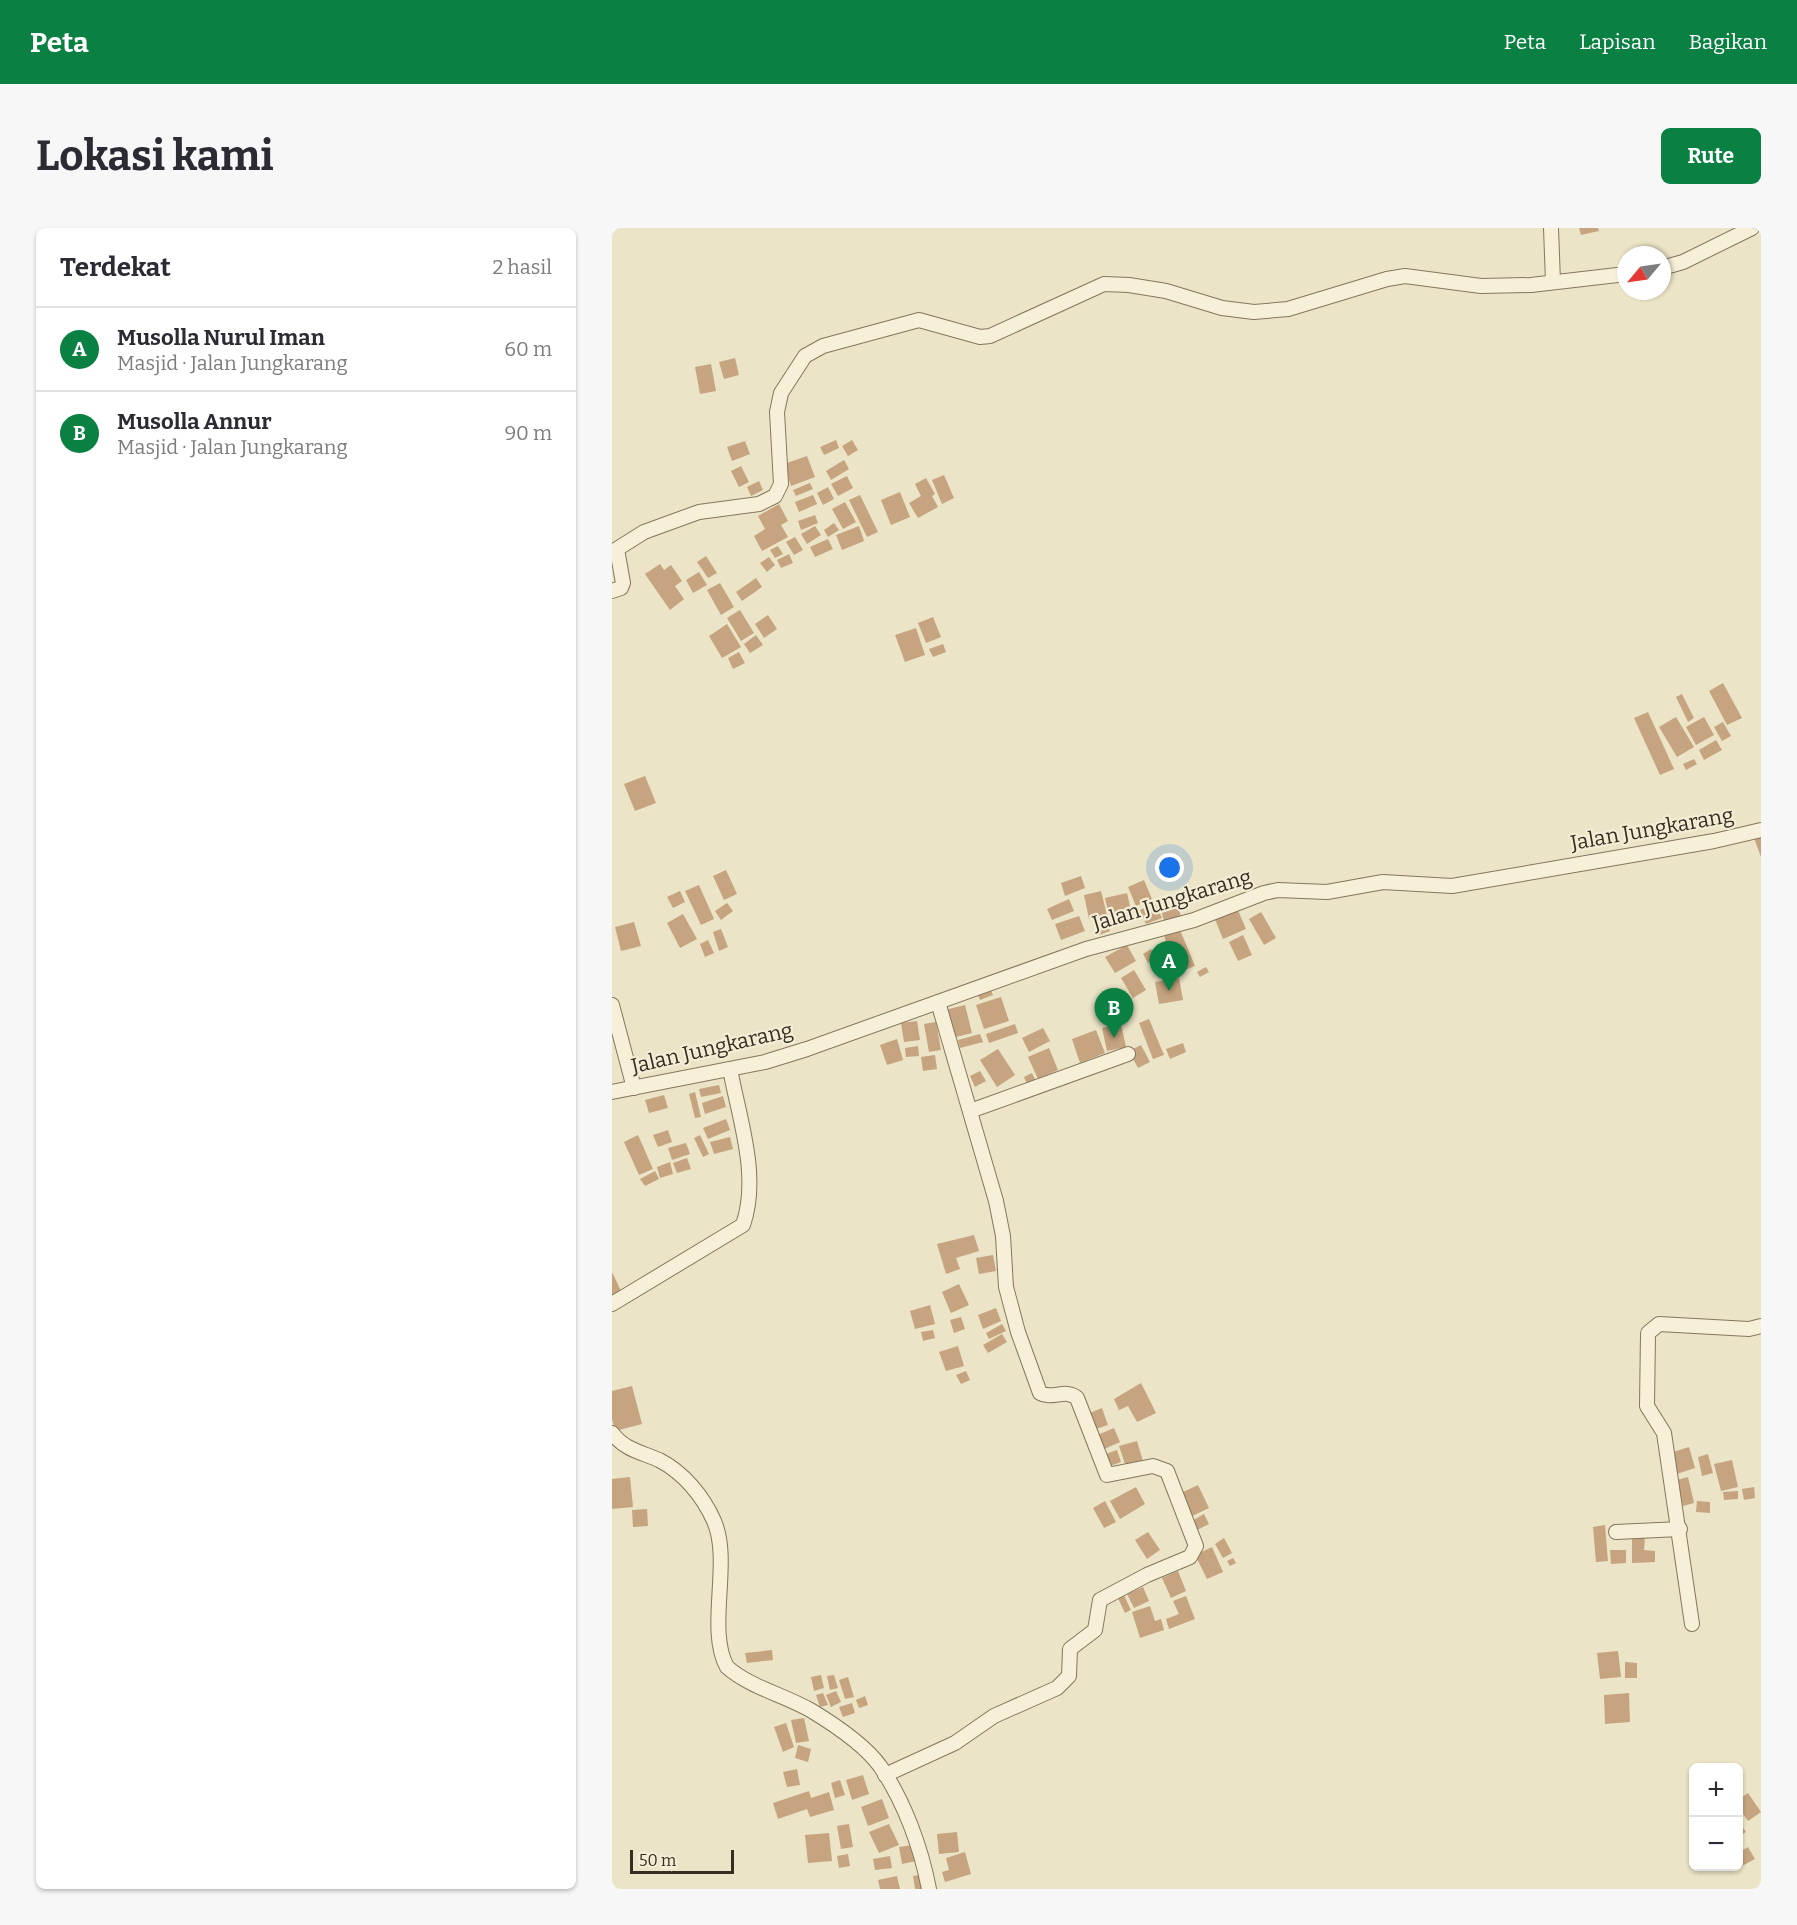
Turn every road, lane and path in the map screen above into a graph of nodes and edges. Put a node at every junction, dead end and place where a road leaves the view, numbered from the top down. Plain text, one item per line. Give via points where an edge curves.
1 (1551, 228) edge
2 (1752, 228) edge
3 (1671, 265) edge
4 (1617, 275) edge
5 (1553, 282) junction
6 (612, 591) edge
7 (1761, 830) edge
8 (938, 1002) junction
9 (612, 1005) edge
10 (1128, 1054) dead end
11 (729, 1069) junction
12 (634, 1088) junction
13 (612, 1092) edge
14 (970, 1111) junction
15 (612, 1304) edge
16 (1761, 1326) edge
17 (612, 1433) edge
18 (1680, 1529) junction
19 (1616, 1532) dead end
20 (1692, 1624) dead end
21 (885, 1775) junction
22 (929, 1889) edge

1 - 5 street
2 - 3 street
4 - 5 street
5 - 6 street via 1481,286 1405,276 1288,309 1254,312 1222,308 1166,291 1104,284 990,336 980,337 919,320 834,341 805,356 781,393 777,412 781,484 775,496 759,504 699,512 644,532 621,545 617,555 623,583
7 - 8 street, Jalan Jungkarang via 1452,886 1383,882 1327,892 1278,890 1194,920 1086,949
8 - 11 street, Jalan Jungkarang via 807,1049
8 - 14 street
9 - 12 street
10 - 14 street
11 - 12 street, Jalan Jungkarang
11 - 15 street via 749,1167 750,1207 743,1225
12 - 13 street, Jalan Jungkarang
14 - 21 street via 996,1201 1009,1298 1040,1393 1068,1393 1077,1398 1109,1476 1153,1466 1167,1471 1196,1546 1190,1557 1100,1600 1095,1630 1070,1649 1069,1676 1057,1688 994,1716 955,1743
16 - 18 street via 1749,1329 1670,1323 1659,1324 1648,1333 1647,1406 1664,1433
17 - 21 street via 630,1449 675,1469 714,1521 720,1539 720,1640 727,1667 812,1711 854,1741
18 - 19 street
18 - 20 street
21 - 22 street via 923,1860

